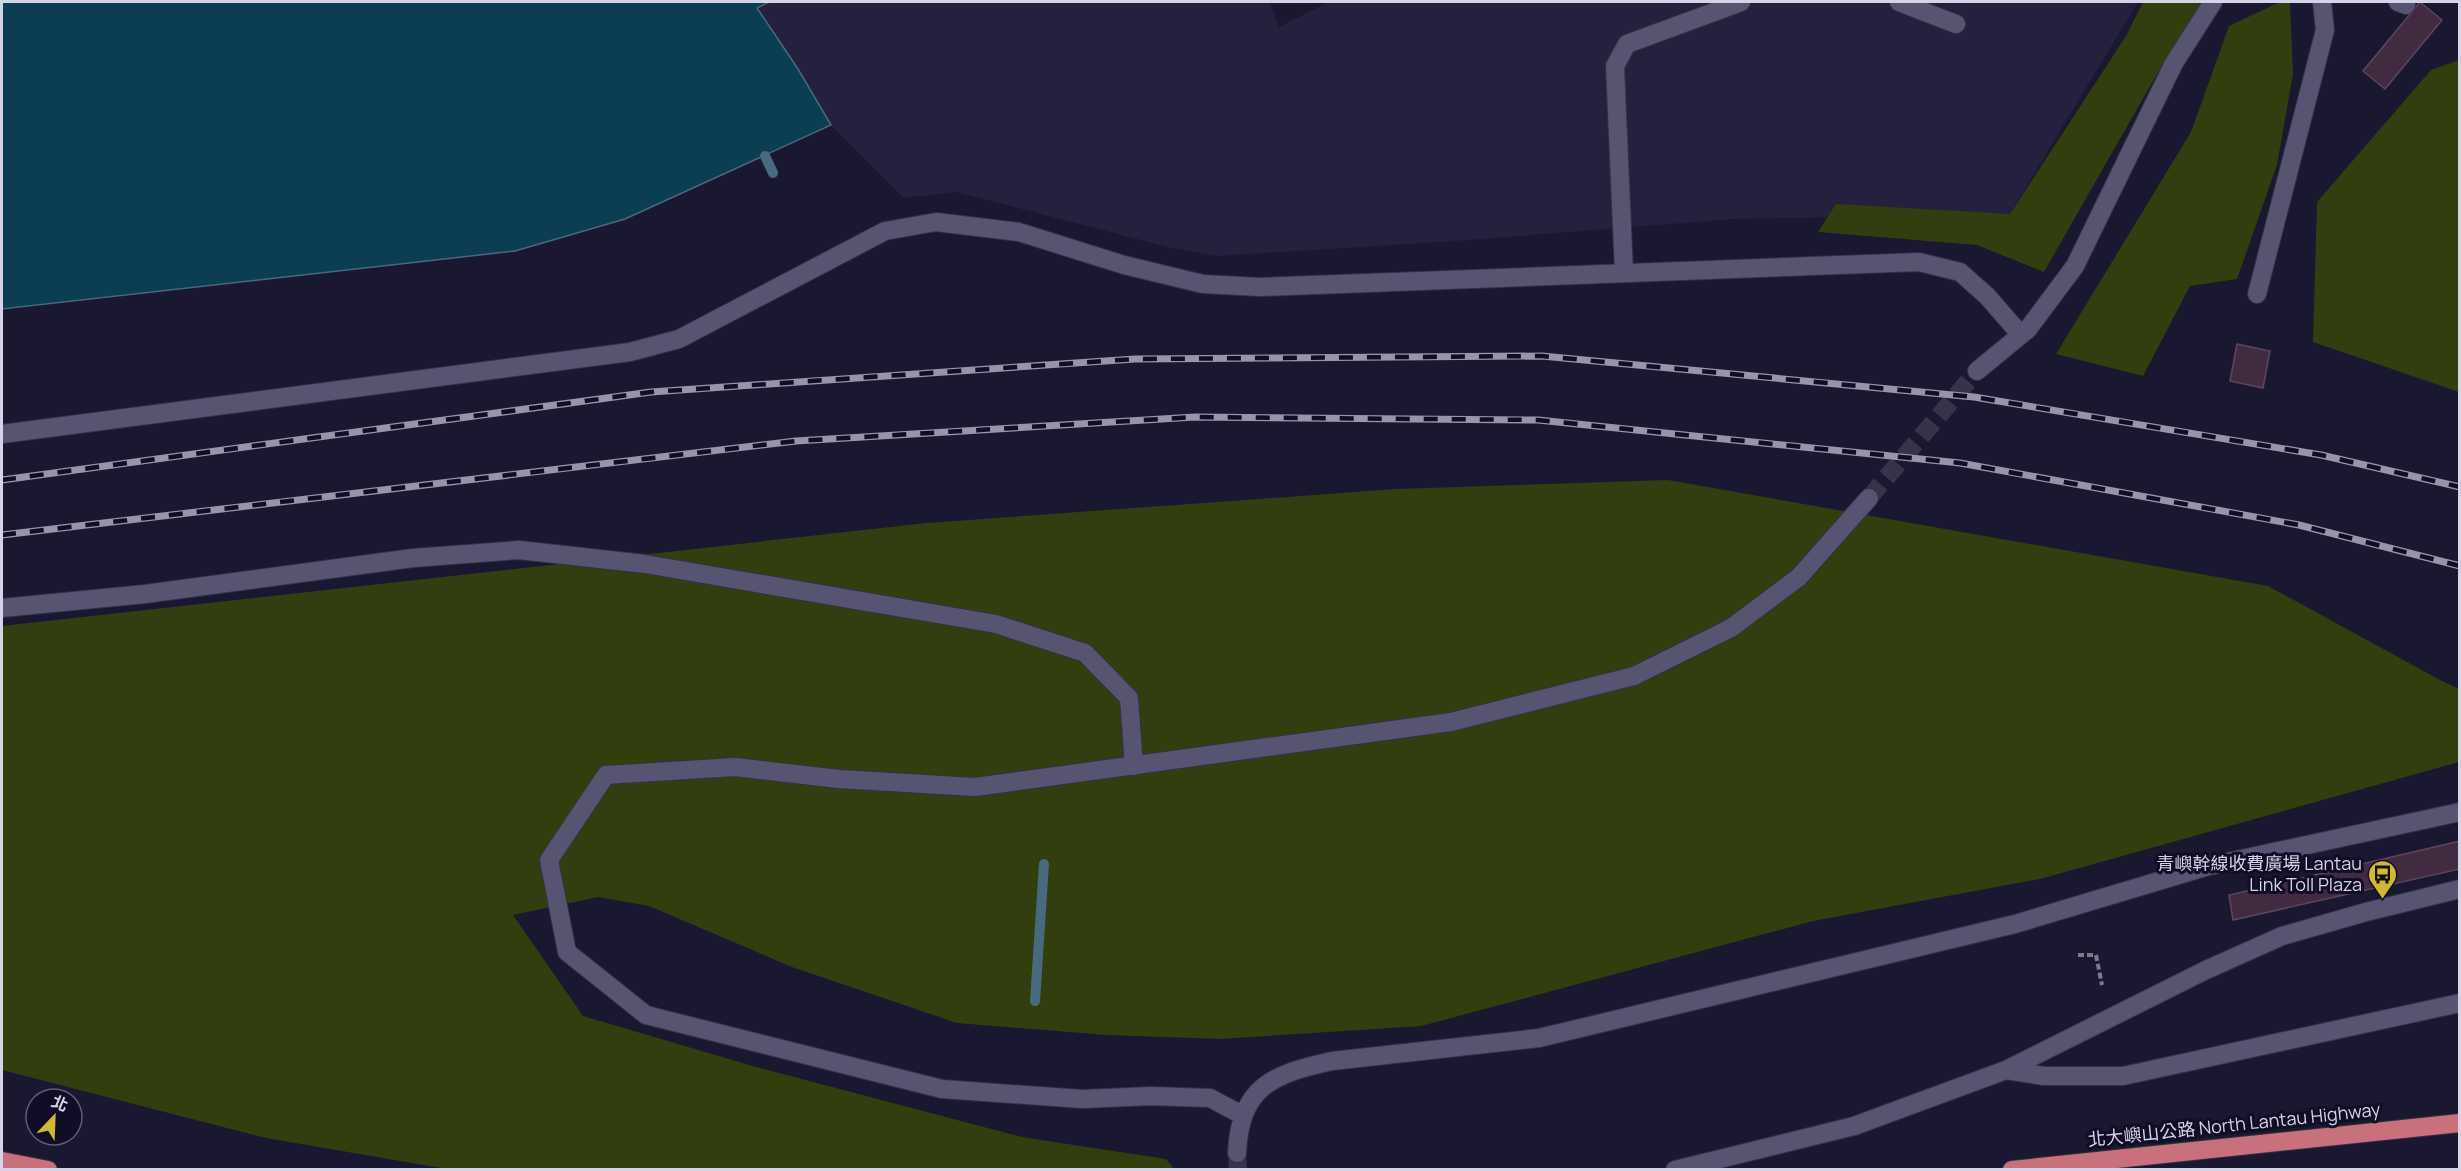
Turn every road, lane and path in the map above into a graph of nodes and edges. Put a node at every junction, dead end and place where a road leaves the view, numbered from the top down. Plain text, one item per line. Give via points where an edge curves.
1 (1741, 2) edge
2 (1899, 2) edge
3 (2213, 2) edge
4 (2322, 2) edge
5 (1956, 24) dead end
6 (1624, 273) junction
7 (2257, 294) dead end
8 (2021, 334) junction
9 (1977, 370) tunnel mouth
10 (2, 434) edge
11 (1869, 498) tunnel mouth
12 (2, 608) edge
13 (1134, 766) junction
14 (2460, 812) edge
15 (2460, 889) edge
16 (2078, 955) dead end
17 (2102, 985) dead end
18 (2460, 1003) edge
19 (2006, 1070) junction
20 (1242, 1115) junction
21 (2460, 1123) edge
22 (1236, 1153) tunnel mouth
23 (2, 1161) edge
24 (48, 1170) edge
25 (1675, 1170) edge
26 (2012, 1170) edge

1 - 6 lane via 1628,44 1615,66
2 - 5 lane
3 - 8 lane via 2174,63 2075,266
4 - 7 lane via 2325,30
6 - 8 lane via 1919,262 1960,272
6 - 10 lane via 1260,287 1203,284 1124,265 1019,232 936,222 885,231 679,339 630,352
8 - 9 lane
11 - 13 lane via 1799,577 1731,628 1634,676 1451,722
12 - 13 lane via 145,594 413,558 519,550 645,564 996,624 1085,653 1129,698
13 - 20 lane via 975,787 839,779 735,767 606,775 549,860 567,952 646,1015 942,1089 1082,1100 1210,1098
14 - 20 lane via 2209,866 2015,924 1539,1038 1303,1067 1274,1077 1254,1095
15 - 19 lane via 2282,936
16 - 17 path via 2096,955
18 - 19 lane via 2123,1076 2044,1076
19 - 25 lane via 1854,1126
20 - 22 lane
21 - 26 highway, 北大嶼山公路 North Lantau Highway
23 - 24 highway

